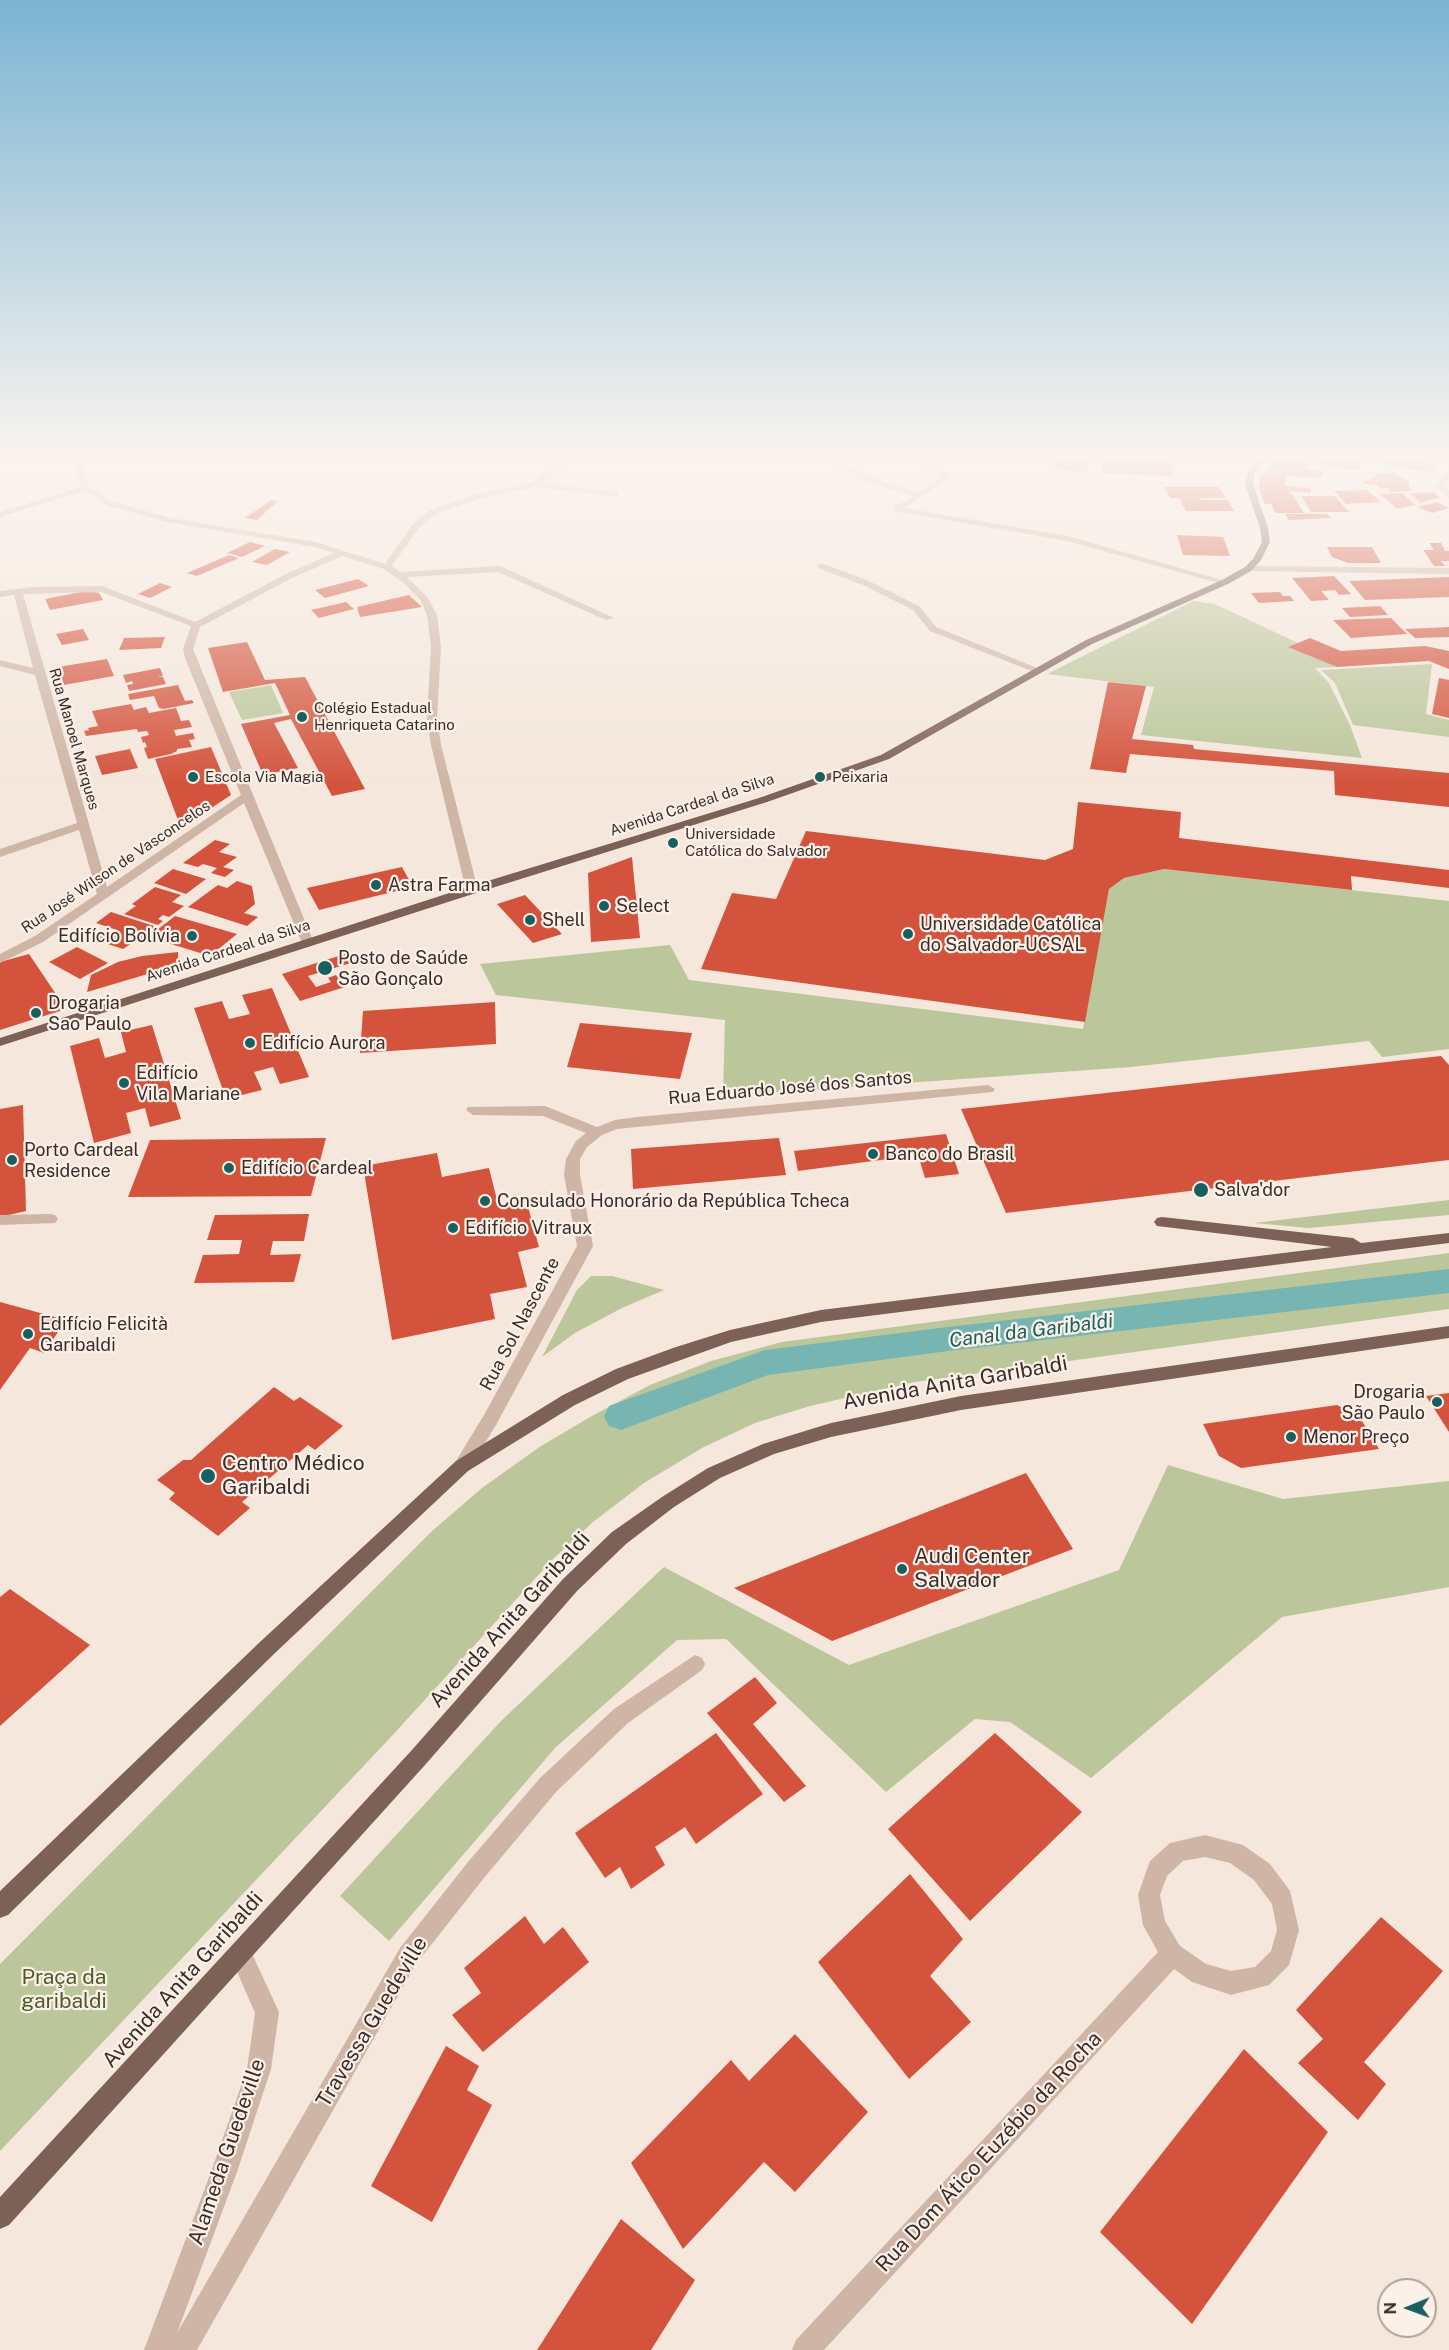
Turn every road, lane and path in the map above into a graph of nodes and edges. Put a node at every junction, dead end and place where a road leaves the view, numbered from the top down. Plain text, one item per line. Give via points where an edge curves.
1 (309, 568) edge
2 (388, 568) edge
3 (825, 568) edge
4 (1173, 568) edge
5 (1248, 569) joint
6 (1449, 571) edge
7 (400, 575) junction
8 (1225, 582) junction
9 (18, 592) junction
10 (0, 594) edge
11 (609, 618) dead end
12 (196, 625) junction
13 (0, 663) edge
14 (1036, 670) junction
15 (39, 673) junction
16 (246, 797) junction
17 (82, 825) junction
18 (0, 853) edge
19 (472, 890) junction
20 (103, 894) junction
21 (308, 943) junction
22 (0, 959) edge
23 (0, 1042) edge
24 (988, 1089) dead end
25 (473, 1110) dead end
26 (597, 1132) junction
27 (50, 1219) dead end
28 (0, 1220) edge
29 (1162, 1222) dead end
30 (1449, 1238) edge
31 (1380, 1246) junction
32 (1449, 1332) edge
33 (462, 1466) junction
34 (695, 1664) dead end
35 (0, 1907) edge
36 (240, 1953) junction
37 (1172, 1954) junction
38 (0, 2216) edge
39 (157, 2350) edge
40 (182, 2350) edge
41 (806, 2350) edge

1 - 12 street
2 - 7 street
3 - 14 street via 916,608 928,625 942,633
4 - 8 street
5 - 6 street
5 - 8 main road, Avenida Cardeal da Silva
7 - 11 street via 500,569
7 - 19 street via 425,600 432,615 436,646 432,720
8 - 14 main road, Avenida Cardeal da Silva via 1109,632
9 - 10 street
9 - 12 street via 102,589
9 - 15 street, Rua Manoel Marques
12 - 16 street via 189,658
13 - 15 street
14 - 19 main road, Avenida Cardeal da Silva via 885,757 763,800
15 - 17 street, Rua Manoel Marques
16 - 20 street, Rua José Wilson de Vasconcelos
16 - 21 street
17 - 18 street
17 - 20 street, Rua Manoel Marques
19 - 21 main road, Avenida Cardeal da Silva
20 - 22 street, Rua José Wilson de Vasconcelos via 39,939
21 - 23 main road, Avenida Cardeal da Silva
24 - 26 street, Rua Eduardo José dos Santos via 638,1122
25 - 26 street via 545,1111
26 - 33 street, Rua Sol Nascente via 581,1144 573,1160 572,1175 585,1246
27 - 28 street
29 - 31 main road
30 - 31 main road
31 - 33 main road via 894,1306 764,1327 622,1374 569,1400
32 - 36 main road, Avenida Anita Garibaldi via 962,1403 831,1430 769,1449 714,1473 619,1538 570,1585
33 - 35 main road via 260,1654
34 - 40 street, Travessa Guedeville via 621,1716 548,1785 408,1956
36 - 38 main road, Avenida Anita Garibaldi
36 - 39 street, Alameda Guedeville via 267,2012 259,2069
37 - 37 street via 1200,1974 1231,1983 1260,1977 1281,1958 1288,1930 1282,1899 1262,1872 1235,1853 1205,1846 1178,1851 1158,1869 1149,1895 1154,1925
37 - 41 street, Rua Dom Ático Euzébio da Rocha

